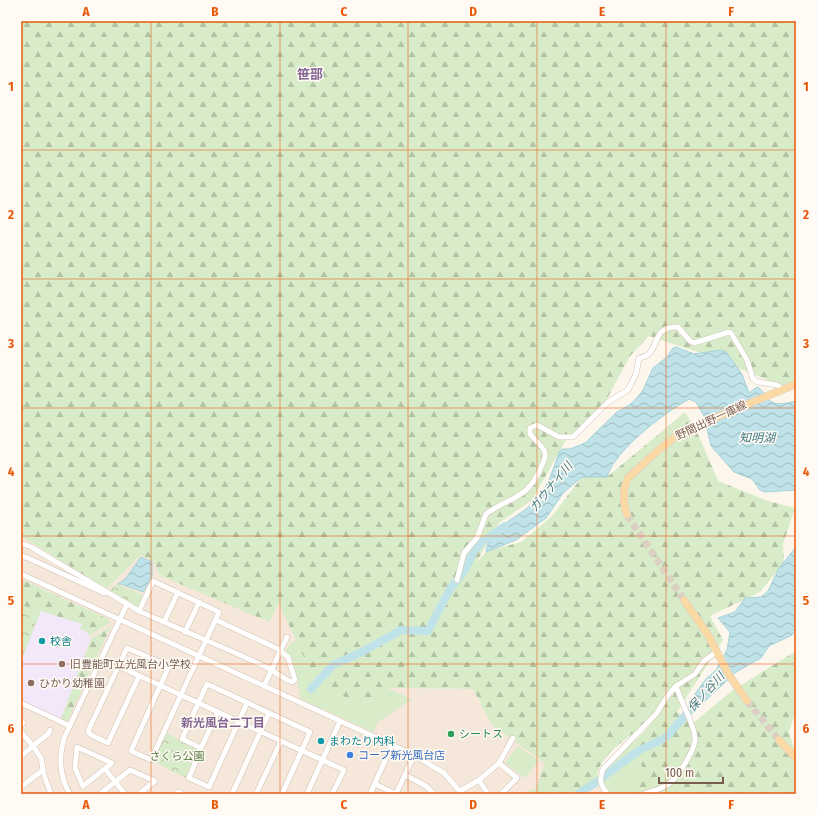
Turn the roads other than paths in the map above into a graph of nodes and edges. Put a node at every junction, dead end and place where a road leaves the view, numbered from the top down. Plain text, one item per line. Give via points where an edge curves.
1 (796, 384) edge
2 (783, 389) junction
3 (626, 515) tunnel mouth
4 (21, 543) edge
5 (21, 556) edge
6 (21, 574) edge
7 (457, 580) dead end
8 (178, 592) junction
9 (107, 593) junction
10 (684, 600) tunnel mouth
11 (199, 602) junction
12 (127, 604) junction
13 (139, 611) junction
14 (119, 619) junction
15 (216, 620) junction
16 (164, 622) junction
17 (185, 632) junction
18 (287, 637) dead end
19 (206, 640) junction
20 (280, 652) junction
21 (718, 655) junction
22 (199, 656) junction
23 (118, 666) junction
24 (272, 671) junction
25 (139, 676) junction
26 (160, 685) junction
27 (264, 686) junction
28 (676, 686) junction
29 (181, 695) junction
30 (747, 701) tunnel mouth
31 (247, 702) junction
32 (21, 703) edge
33 (198, 703) junction
34 (218, 712) junction
35 (269, 712) junction
36 (21, 720) edge
37 (340, 721) junction
38 (238, 722) junction
39 (21, 725) edge
40 (70, 726) junction
41 (50, 730) dead end
42 (260, 731) junction
43 (21, 732) edge
44 (513, 738) dead end
45 (779, 740) tunnel mouth
46 (281, 741) junction
47 (392, 745) junction
48 (33, 746) junction
49 (201, 748) junction
50 (302, 750) junction
51 (414, 755) junction
52 (21, 756) edge
53 (796, 758) edge
54 (323, 759) junction
55 (499, 763) junction
56 (104, 769) junction
57 (43, 770) junction
58 (405, 775) junction
59 (479, 780) junction
60 (115, 782) junction
61 (375, 784) junction
62 (21, 787) edge
63 (461, 793) edge
64 (51, 794) edge
65 (70, 794) edge
66 (100, 794) edge
67 (125, 794) edge
68 (139, 794) edge
69 (176, 794) edge
70 (183, 794) edge
71 (232, 794) edge
72 (256, 794) edge
73 (282, 794) edge
74 (307, 794) edge
75 (332, 794) edge
76 (370, 794) edge
77 (396, 794) edge
78 (434, 794) edge
79 (488, 794) edge
80 (501, 794) edge
81 (608, 794) edge
82 (644, 794) edge

1 - 2 main road, 野間出野一庫線
2 - 3 main road, 野間出野一庫線 via 694,426 671,439 628,478 623,494
2 - 7 street via 753,379 747,360 732,333 694,343 678,327 663,330 658,334 652,351 639,358 636,374 628,390 608,402 573,436 559,437 537,425 530,428 530,434 544,450 542,467 518,497 486,514 477,538 464,553
4 - 9 street
5 - 9 street
6 - 14 street
8 - 11 street
8 - 13 street via 153,581
8 - 16 street
9 - 12 street
10 - 21 main road
11 - 15 street via 219,612
11 - 17 street
12 - 13 street
12 - 14 street
13 - 16 street
14 - 22 street
14 - 40 street
15 - 19 street
15 - 20 street
16 - 17 street
17 - 19 street
18 - 20 street
19 - 22 street
19 - 24 street
20 - 24 street
20 - 24 street via 288,657 295,680 292,682
21 - 28 street via 704,661 695,674
21 - 30 main road
22 - 27 street
22 - 29 street
23 - 25 street
23 - 25 street via 88,732 91,735 108,743
23 - 26 street via 127,648 169,666
24 - 27 street
25 - 26 street
26 - 29 street
26 - 29 street via 131,751 151,760
27 - 37 street
28 - 81 street via 656,714 602,769 599,779
28 - 82 street via 696,737 692,751 668,785
29 - 33 street
31 - 33 street via 207,684
31 - 35 street
31 - 38 street
32 - 40 street
33 - 34 street
33 - 49 street via 182,739
34 - 38 street
34 - 49 street
35 - 42 street
35 - 50 street via 310,732
36 - 39 street
37 - 47 street
37 - 54 street
38 - 42 street
38 - 49 street via 209,787 189,778
40 - 65 street via 64,738 60,760 63,778
41 - 48 street
42 - 46 street
42 - 71 street
43 - 48 street
44 - 55 street
45 - 53 main road
46 - 50 street
46 - 72 street
47 - 51 street
47 - 61 street
48 - 52 street
48 - 57 street via 41,758
50 - 54 street
50 - 73 street
51 - 58 street
51 - 63 street via 444,774
54 - 74 street
54 - 75 street via 344,770
55 - 59 street
55 - 80 street via 517,778
56 - 56 street via 83,786 75,768 77,747 112,763
56 - 60 street
57 - 62 street
57 - 64 street
58 - 77 street
58 - 78 street via 426,786
59 - 63 street
59 - 79 street
60 - 66 street
60 - 67 street
60 - 68 street via 130,770 154,781
61 - 76 street
61 - 77 street
69 - 70 street

